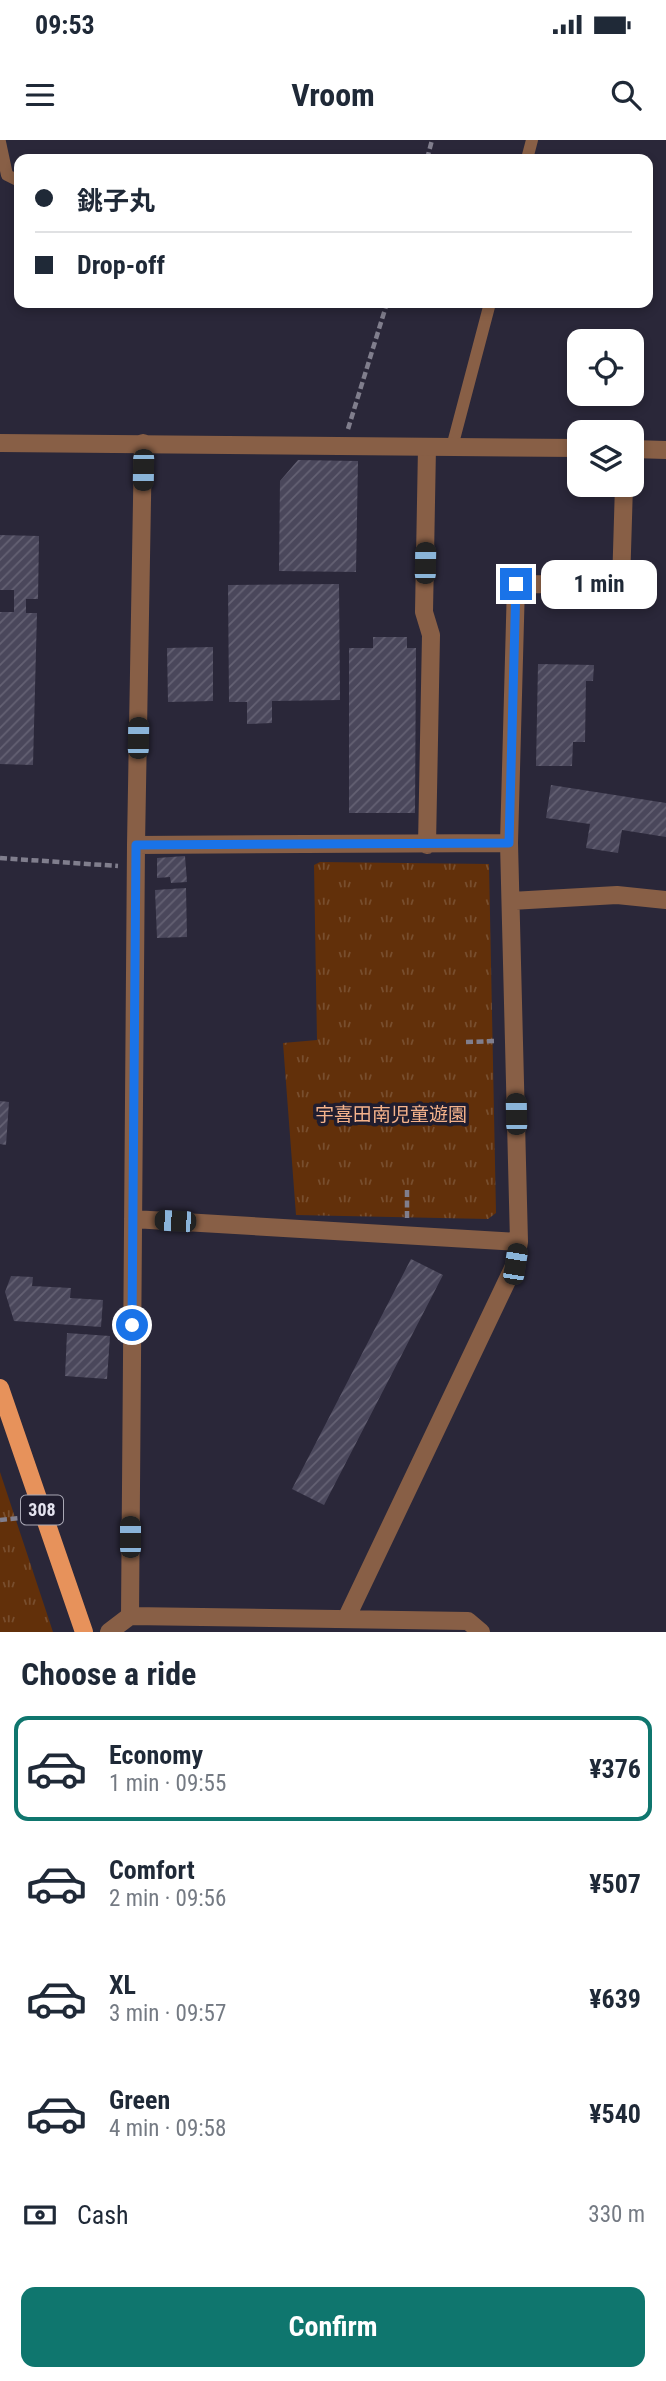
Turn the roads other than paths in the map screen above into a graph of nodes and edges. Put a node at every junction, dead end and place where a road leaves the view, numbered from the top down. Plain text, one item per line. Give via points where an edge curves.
1 (0, 142) edge
2 (14, 178) edge
3 (489, 308) edge
4 (0, 443) edge
5 (143, 443) junction
6 (427, 447) junction
7 (452, 447) junction
8 (567, 448) edge
9 (644, 449) edge
10 (666, 450) edge
11 (624, 497) edge
12 (509, 843) junction
13 (136, 845) junction
14 (427, 845) junction
15 (511, 901) junction
16 (666, 901) edge
17 (133, 1219) junction
18 (519, 1242) junction
19 (0, 1388) edge
20 (130, 1616) junction
21 (346, 1619) junction
22 (84, 1632) edge
23 (109, 1632) edge
24 (481, 1632) edge

1 - 2 lane via 7,175
3 - 7 lane
4 - 5 street
5 - 6 street
5 - 13 street
6 - 7 street
6 - 14 street via 424,612 431,635
7 - 8 street
9 - 10 street
11 - 12 street via 621,585 516,584
12 - 14 street
12 - 15 street
13 - 14 street
13 - 17 street
15 - 16 street via 617,895
15 - 18 street
17 - 18 street
17 - 20 street
18 - 21 street via 515,1264
19 - 22 main road, 308
20 - 21 street
20 - 23 street
21 - 24 street via 468,1621

